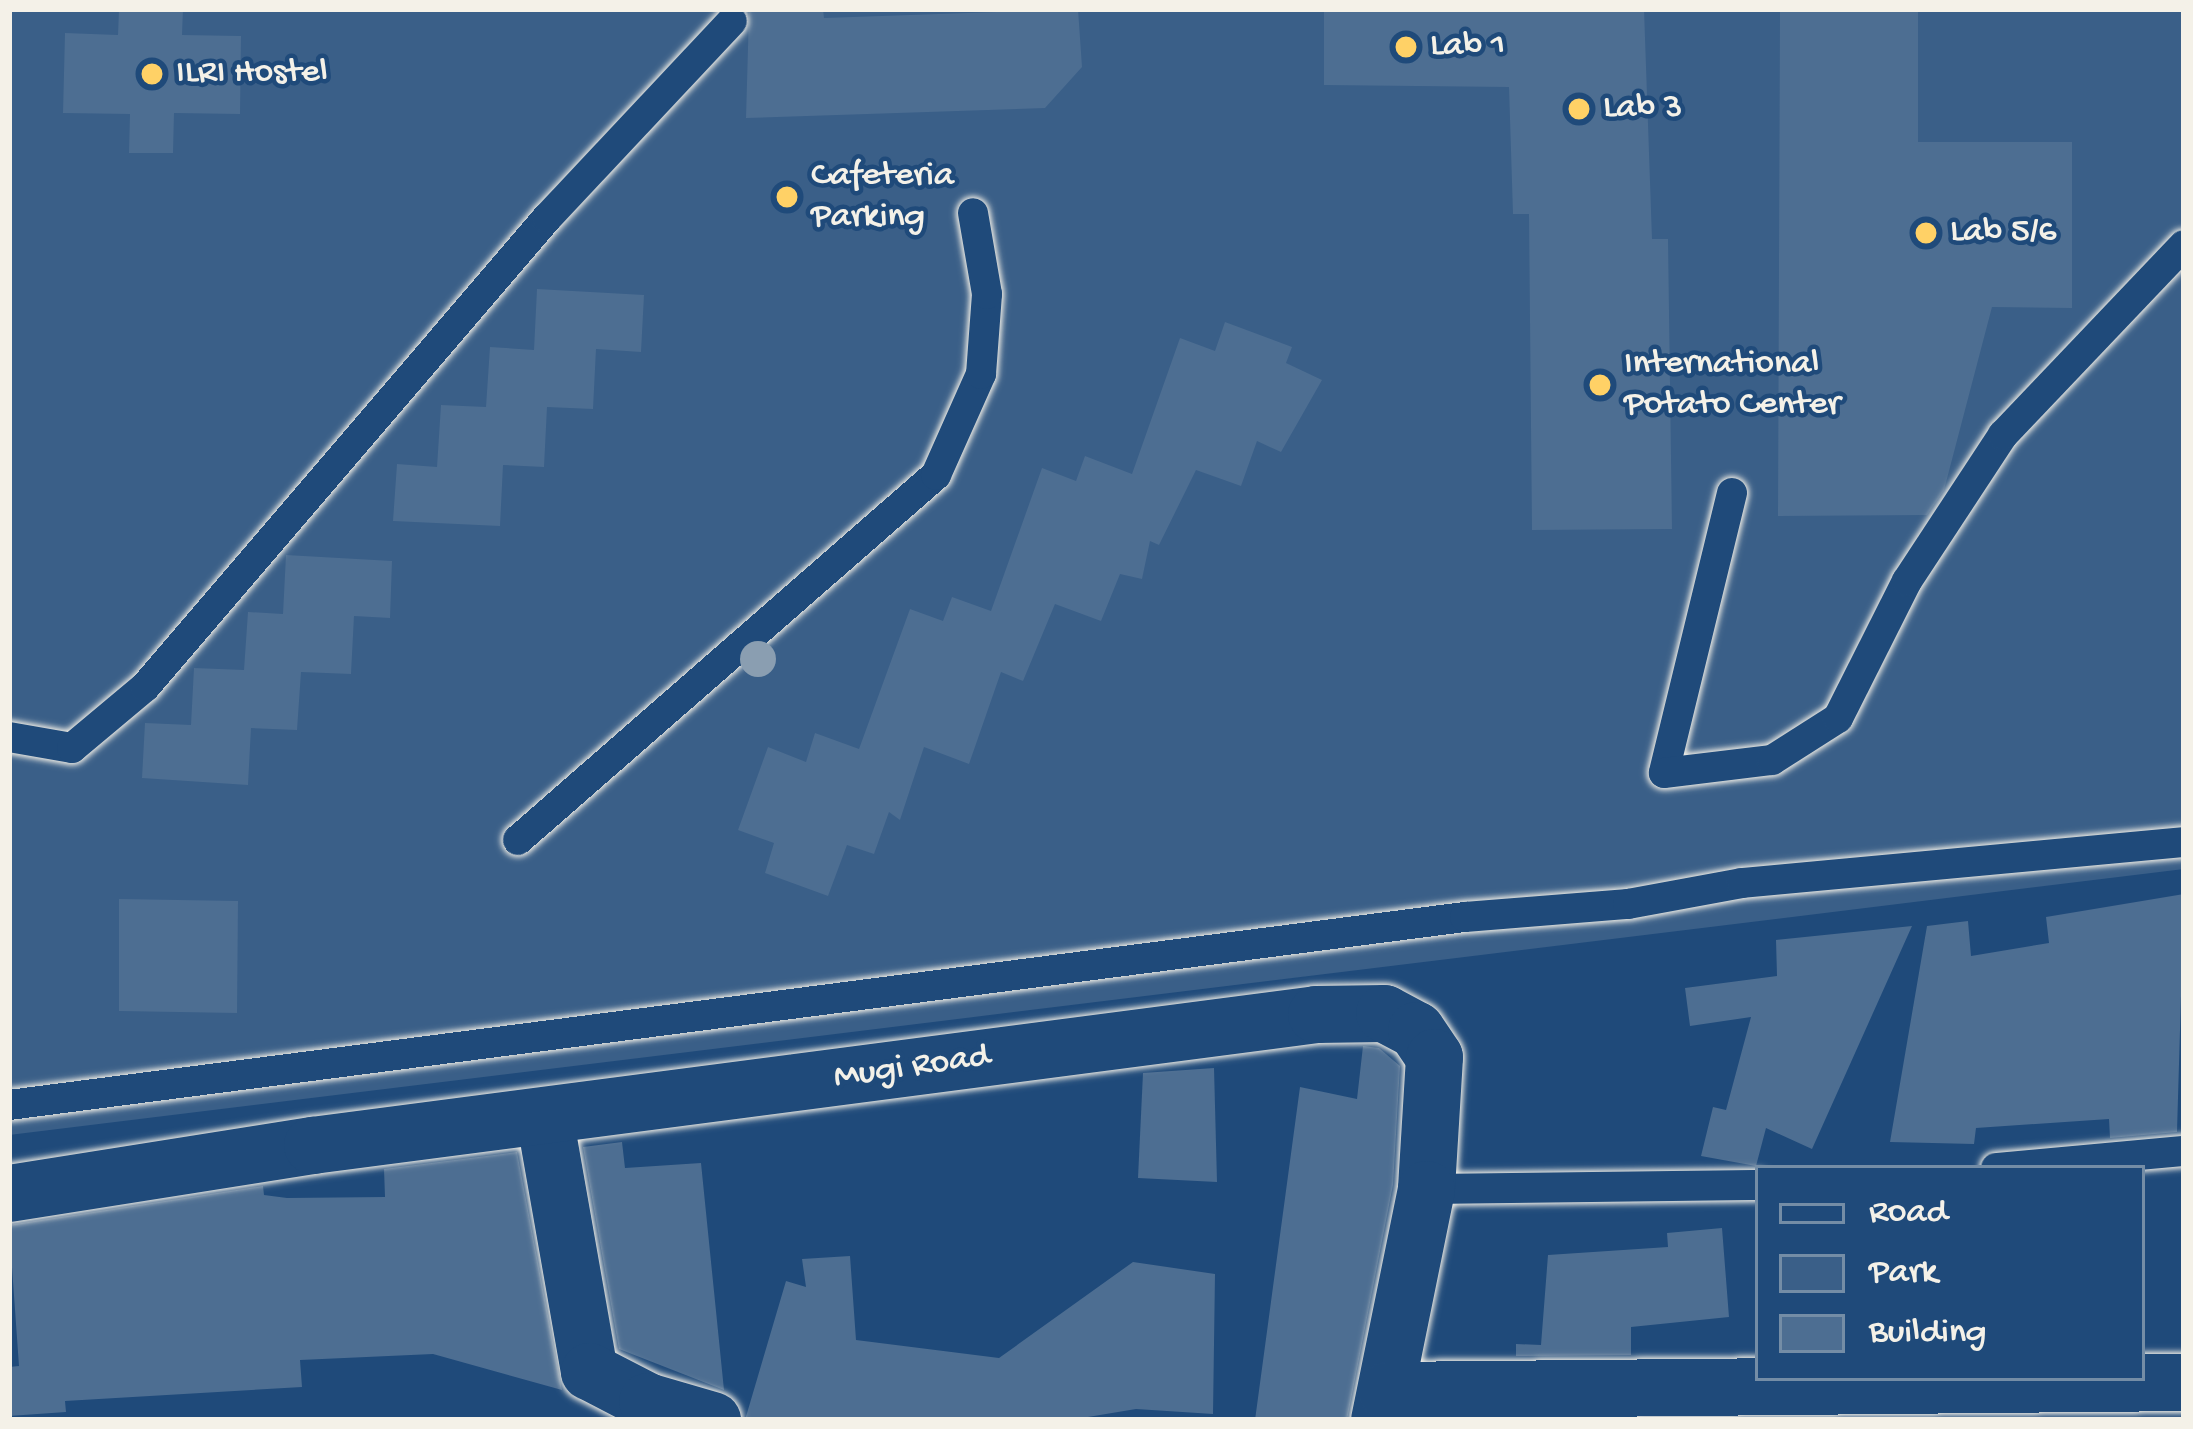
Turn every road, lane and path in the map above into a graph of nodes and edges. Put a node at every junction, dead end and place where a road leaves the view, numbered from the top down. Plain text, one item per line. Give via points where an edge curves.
1 (732, 21) dead end
2 (973, 213) dead end
3 (2184, 245) edge
4 (1732, 493) dead end
5 (9, 736) edge
6 (518, 840) dead end
7 (2184, 842) edge
8 (9, 1105) edge
9 (544, 1116) junction
10 (2184, 1150) edge
11 (2027, 1165) edge
12 (1755, 1186) edge
13 (1426, 1189) junction
14 (9, 1193) edge
15 (2184, 1382) edge
16 (1382, 1405) edge
17 (712, 1420) edge

1 - 5 lane via 547,218 146,687 72,748
2 - 6 lane via 987,294 981,374 936,475
3 - 4 lane via 2003,435 1906,581 1838,718 1772,760 1664,773
7 - 8 lane via 1742,883 1628,904 1465,917
9 - 13 street, Mugi Road via 1316,1014 1384,1013 1416,1030 1434,1057
9 - 14 street, Mugi Road
9 - 17 street via 589,1371 646,1401
10 - 11 lane
12 - 13 lane
13 - 16 street, Mugi Road
15 - 16 street

